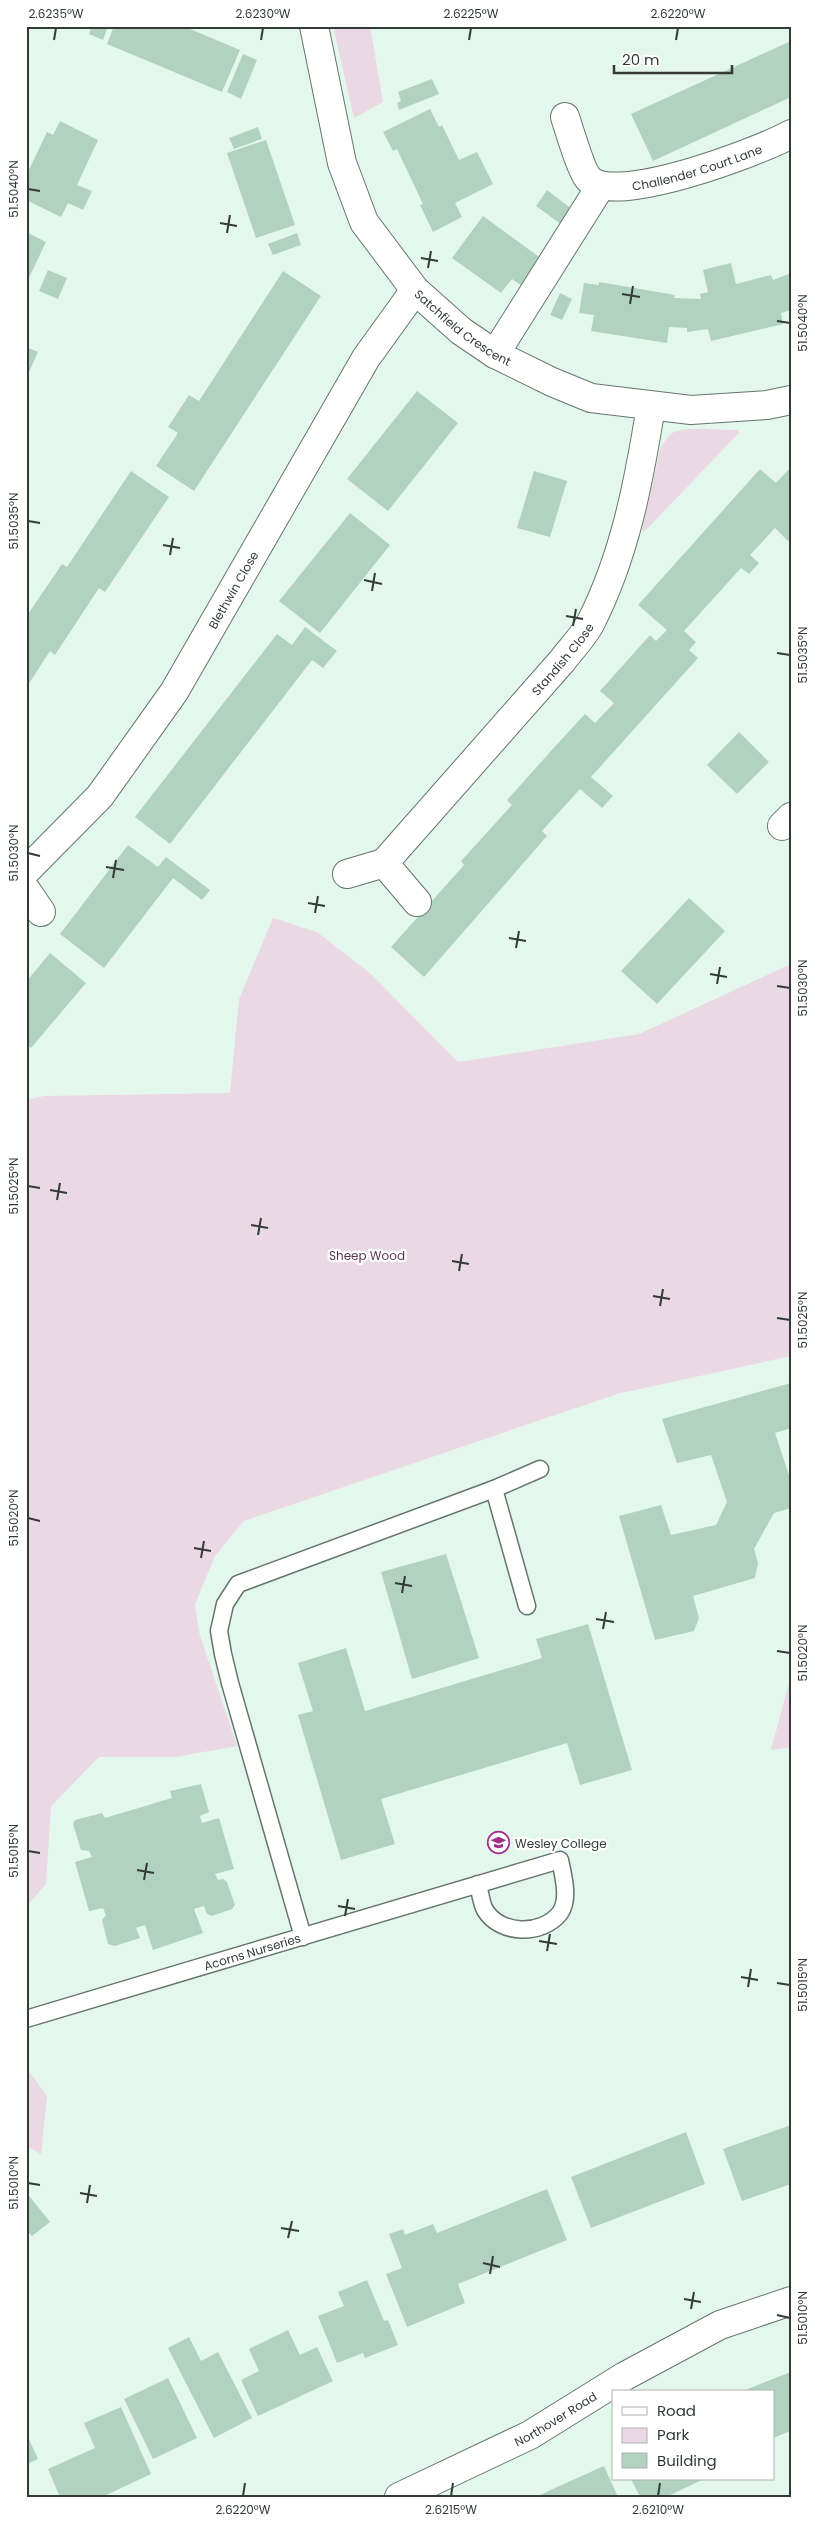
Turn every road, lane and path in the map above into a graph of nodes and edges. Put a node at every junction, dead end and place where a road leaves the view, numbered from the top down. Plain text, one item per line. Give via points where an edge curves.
1 (314, 26) edge
2 (565, 116) dead end
3 (791, 134) edge
4 (600, 187) junction
5 (415, 290) junction
6 (495, 354) junction
7 (791, 400) edge
8 (651, 406) junction
9 (384, 863) junction
10 (26, 871) edge
11 (347, 874) dead end
12 (417, 902) dead end
13 (540, 1469) dead end
14 (494, 1489) junction
15 (527, 1606) dead end
16 (478, 1884) junction
17 (304, 1937) junction
18 (26, 2019) edge
19 (791, 2301) edge
20 (400, 2497) edge

1 - 5 street, Satchfield Crescent via 342,163 364,222
2 - 4 street via 588,178
3 - 4 street, Challender Court Lane via 688,174 638,185
4 - 6 street
5 - 6 street, Satchfield Crescent via 461,331
5 - 10 street, Blethwin Close via 366,358 174,692 100,796
6 - 8 street, Satchfield Crescent via 591,398
7 - 8 street, Satchfield Crescent via 719,409
8 - 9 street, Standish Close via 632,513 612,574 589,625 562,661
9 - 11 street
9 - 12 street
13 - 14 lane
14 - 15 lane
14 - 17 lane via 238,1584 225,1604 219,1631 230,1683
16 - 16 lane, Acorns Nurseries via 485,1910 502,1926 520,1931 546,1924 560,1912 566,1889 560,1860
16 - 17 lane, Acorns Nurseries
17 - 18 lane, Acorns Nurseries
19 - 20 street, Northover Road via 720,2325 625,2376 530,2435

